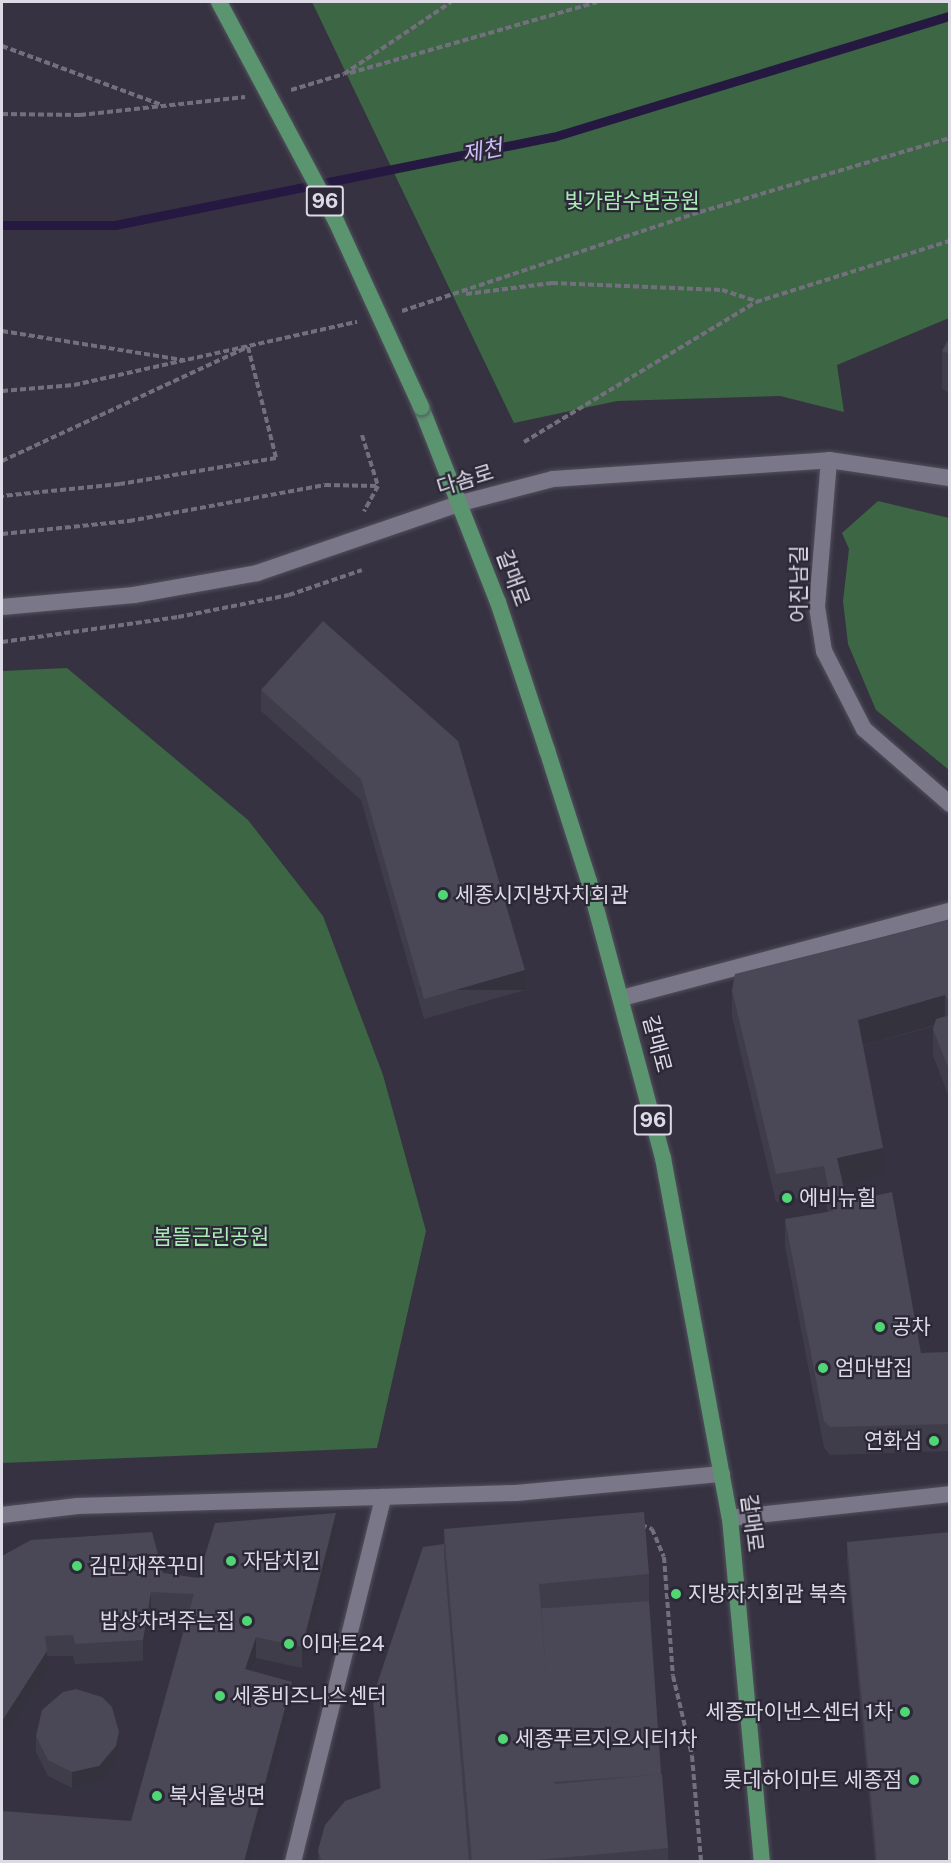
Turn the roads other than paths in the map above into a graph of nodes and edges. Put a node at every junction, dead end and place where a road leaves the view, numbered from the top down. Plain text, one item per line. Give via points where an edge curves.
1 (219, 2) edge
2 (829, 460) junction
3 (950, 478) edge
4 (461, 503) junction
5 (2, 607) edge
6 (950, 804) edge
7 (950, 911) edge
8 (622, 998) junction
9 (722, 1474) junction
10 (950, 1494) edge
11 (383, 1497) junction
12 (2, 1515) edge
13 (730, 1518) junction
14 (293, 1862) edge
15 (762, 1862) edge

1 - 4 main road, 갈매로 / 96, bridge via 336,221
2 - 3 street, 다솜로
2 - 4 street, 다솜로 via 553,479
2 - 6 street, 어진남길 via 817,608 824,651 864,729
4 - 5 street, 다솜로 via 257,573 134,595
4 - 8 main road, 갈매로 / 96 via 547,750
7 - 8 street
8 - 9 main road, 갈매로 / 96 via 686,1262
9 - 11 street via 516,1493
9 - 13 main road, 갈매로 / 96
10 - 13 street
11 - 12 street via 77,1506
11 - 14 street
13 - 15 main road, 갈매로 / 96

